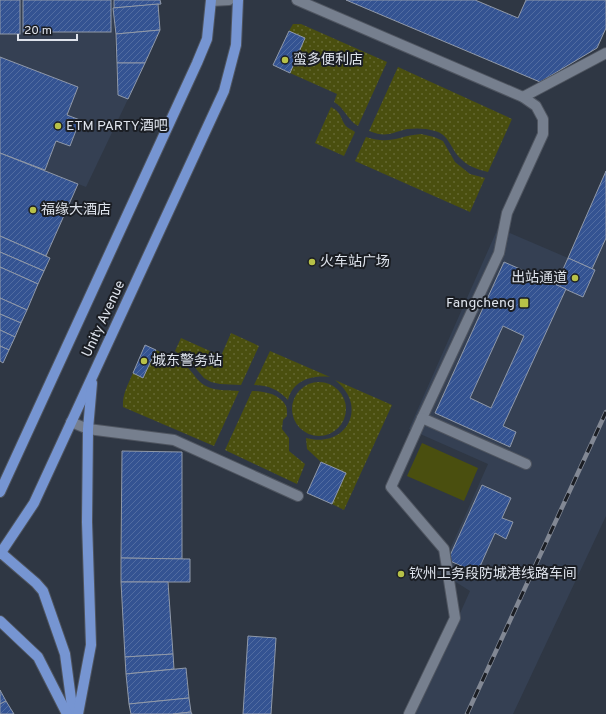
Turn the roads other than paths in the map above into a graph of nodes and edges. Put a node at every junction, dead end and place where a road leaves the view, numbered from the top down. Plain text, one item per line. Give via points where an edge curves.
1 (229, 0) edge
2 (238, 0) edge
3 (297, 0) edge
4 (211, 1) edge
5 (606, 53) edge
6 (523, 97) junction
7 (93, 375) junction
8 (422, 418) junction
9 (72, 422) junction
10 (88, 429) junction
11 (526, 464) dead end
12 (0, 492) edge
13 (298, 496) dead end
14 (0, 553) edge
15 (0, 621) edge
16 (67, 714) edge
17 (73, 714) edge
18 (78, 714) edge
19 (409, 714) edge

1 - 4 lane
2 - 7 main road, Unity Avenue via 236,45 224,91
3 - 6 lane
4 - 12 main road, Unity Avenue via 207,39 192,76
5 - 6 lane
6 - 8 lane via 536,106 543,119 543,134 507,212 499,253
7 - 9 main road, Unity Avenue
7 - 10 main road
8 - 11 lane
8 - 19 lane via 391,488 444,549 456,618
9 - 10 lane
9 - 14 main road, Unity Avenue via 34,502
10 - 13 lane via 174,440
10 - 18 main road via 87,522 91,645
14 - 17 main road via 43,591 65,654
15 - 16 main road via 38,657

